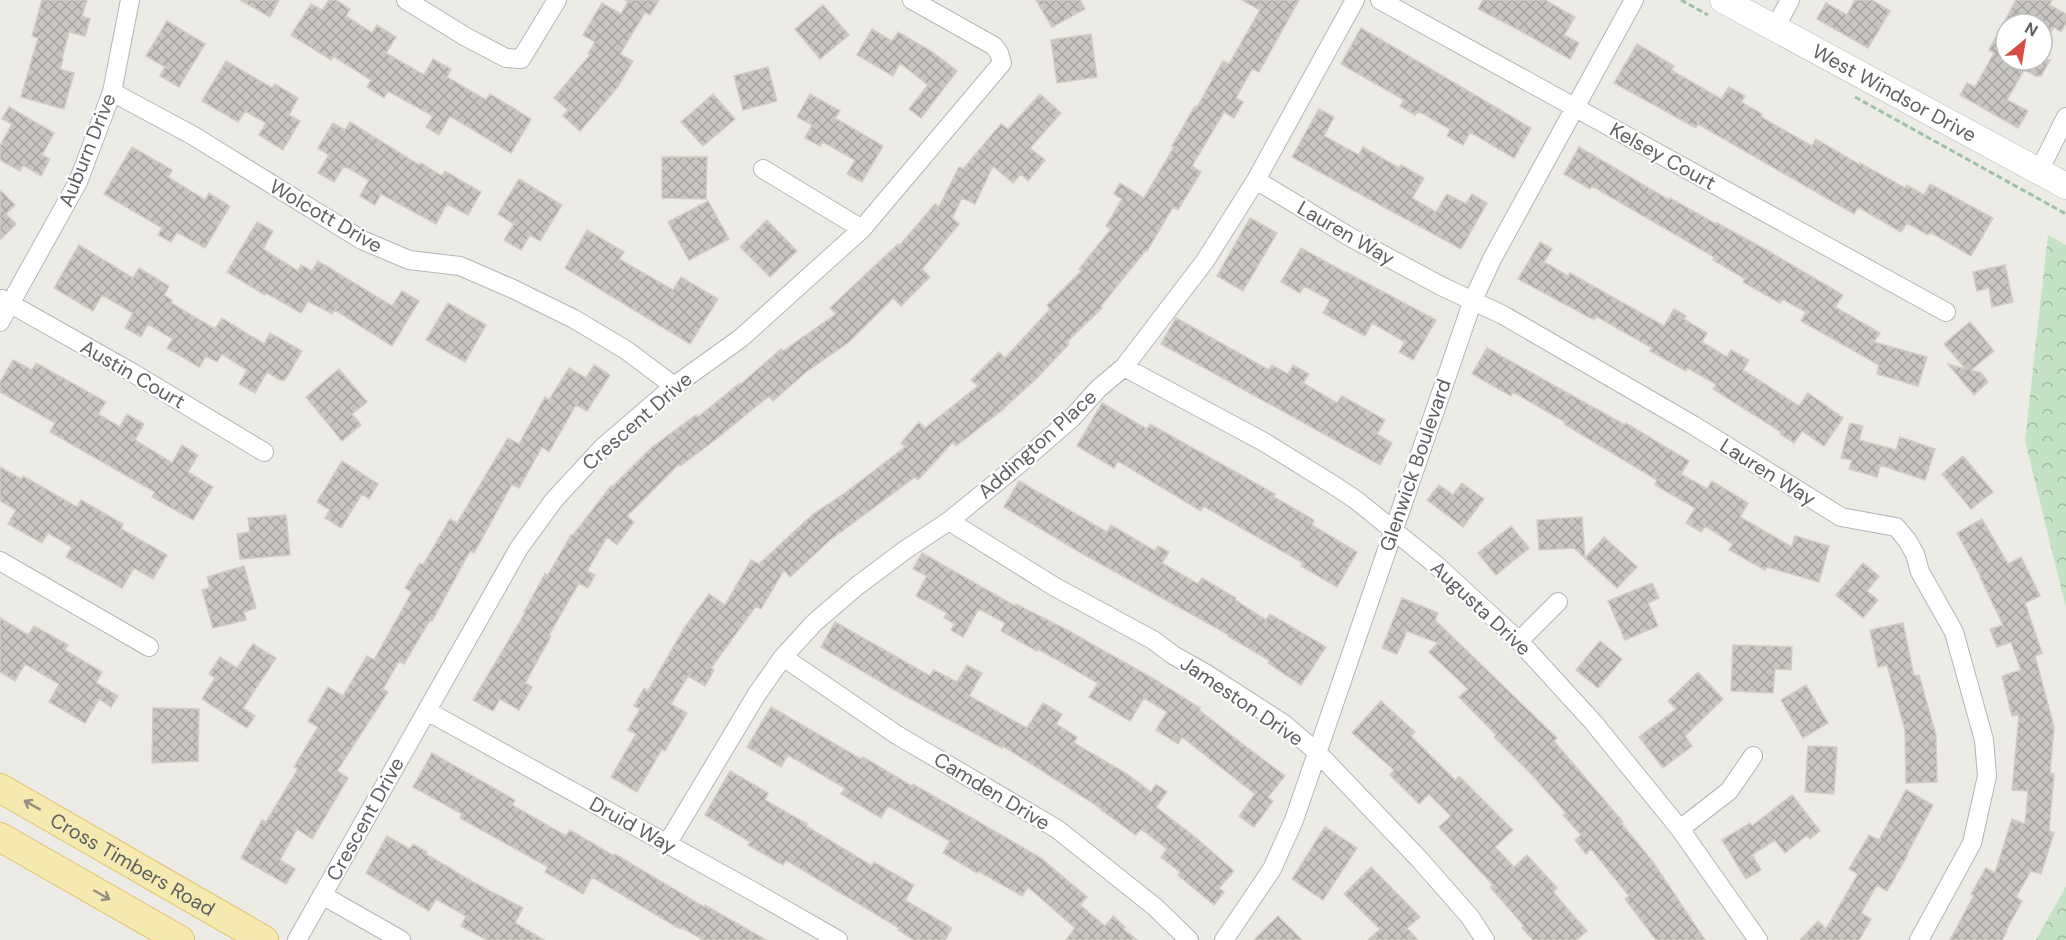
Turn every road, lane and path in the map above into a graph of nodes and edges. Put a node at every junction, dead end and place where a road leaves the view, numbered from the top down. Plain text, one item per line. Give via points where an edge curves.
1 (130, 0) edge
2 (406, 0) edge
3 (557, 0) edge
4 (912, 0) edge
5 (1355, 0) edge
6 (1380, 0) edge
7 (1634, 0) edge
8 (1681, 0) edge
9 (1790, 0) edge
10 (1717, 9) edge
11 (1775, 28) junction
12 (112, 92) junction
13 (1846, 92) dead end
14 (1574, 107) junction
15 (2066, 117) edge
16 (763, 169) dead end
17 (2039, 171) junction
18 (1256, 180) junction
19 (2066, 186) edge
20 (2066, 214) edge
21 (862, 229) junction
22 (1473, 300) junction
23 (5, 301) edge
24 (1946, 312) dead end
25 (0, 322) edge
26 (1124, 367) junction
27 (674, 386) junction
28 (264, 452) dead end
29 (949, 521) junction
30 (1393, 529) junction
31 (0, 561) edge
32 (1558, 602) dead end
33 (1519, 641) junction
34 (149, 647) dead end
35 (783, 657) junction
36 (427, 711) junction
37 (1318, 753) junction
38 (1753, 756) dead end
39 (0, 788) edge
40 (1680, 829) junction
41 (0, 837) edge
42 (668, 844) junction
43 (322, 895) junction
44 (180, 940) edge
45 (264, 940) edge
46 (297, 940) edge
47 (401, 940) edge
48 (838, 940) edge
49 (1189, 940) edge
50 (1224, 940) edge
51 (1485, 940) edge
52 (1758, 940) edge
53 (1919, 940) edge

1 - 12 street, Auburn Drive
2 - 3 street via 506,58 521,59
4 - 21 street, Crescent Drive via 994,46 1002,63
5 - 18 street, Addington Place
6 - 14 street, Kelsey Court
7 - 14 street, Glenwick Boulevard
8 - 10 path
9 - 11 street
10 - 11 street, West Windsor Drive
11 - 17 street, West Windsor Drive
12 - 23 street, Auburn Drive via 78,182
12 - 27 street, Wolcott Drive via 192,135 362,240 409,260 460,266 513,289 592,329
13 - 20 path
14 - 22 street, Glenwick Boulevard
14 - 24 street, Kelsey Court
15 - 17 street
16 - 21 street
17 - 19 street, West Windsor Drive
18 - 22 street, Lauren Way via 1350,237
18 - 26 street, Addington Place via 1205,261
21 - 27 street, Crescent Drive via 741,338
22 - 30 street, Glenwick Boulevard
22 - 53 street, Lauren Way via 1693,425 1841,517 1896,527 1907,540 1954,632 1984,740 1986,776 1972,843
23 - 25 street, Auburn Drive
23 - 28 street, Austin Court
26 - 29 street, Addington Place via 1071,419
26 - 30 street, Augusta Drive via 1274,448 1356,500
27 - 36 street, Crescent Drive via 603,447 554,500 519,548
29 - 35 street, Addington Place via 857,586 814,623
29 - 37 street, Jameston Drive via 1055,587 1153,640 1284,724
30 - 33 street, Augusta Drive
30 - 37 street, Glenwick Boulevard
31 - 34 street
32 - 33 street
33 - 40 street, Augusta Drive via 1593,722
35 - 42 street, Addington Place
35 - 49 street, Camden Drive via 897,735 1057,830 1155,907
36 - 42 street, Druid Way
36 - 43 street, Crescent Drive
37 - 50 street, Glenwick Boulevard via 1272,869
37 - 51 street, Jameston Drive via 1420,860
38 - 40 street via 1729,791
45 -> 39 main road, Cross Timbers Road
40 - 52 street, Augusta Drive
41 -> 44 main road
42 - 48 street, Druid Way
43 - 46 street, Crescent Drive
43 - 47 street

